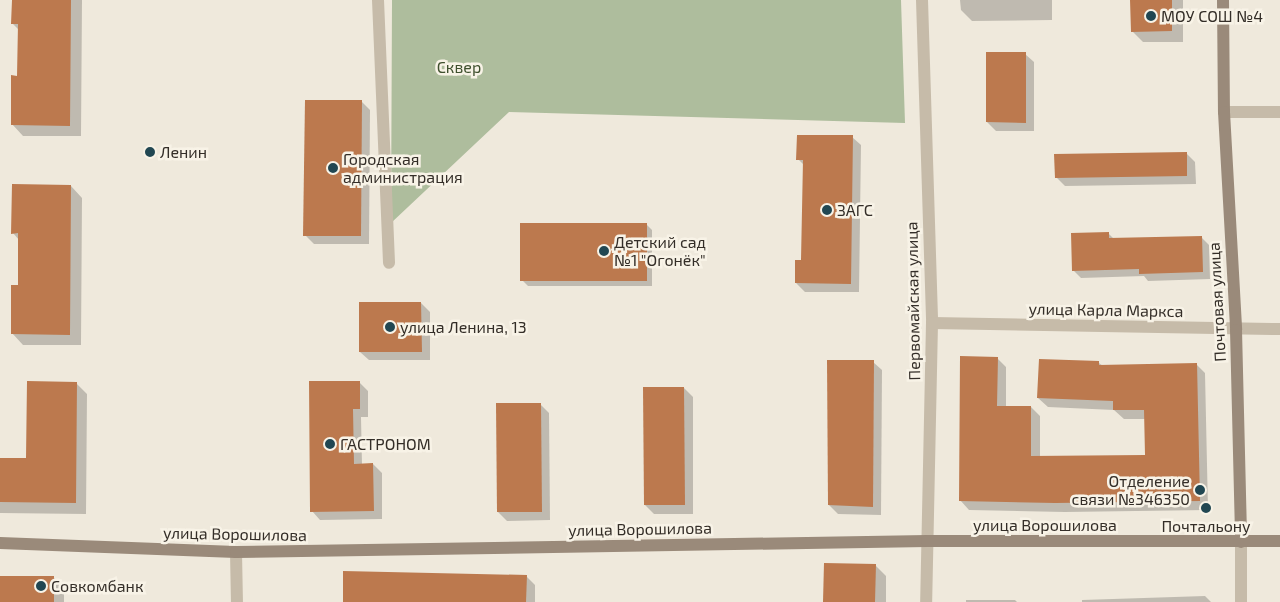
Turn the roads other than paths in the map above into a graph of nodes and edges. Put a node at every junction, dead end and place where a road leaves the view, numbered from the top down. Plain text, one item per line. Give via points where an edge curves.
1 (378, 0) edge
2 (922, 0) edge
3 (1223, 0) edge
4 (1224, 112) junction
5 (1280, 112) edge
6 (389, 263) dead end
7 (932, 323) junction
8 (1280, 329) edge
9 (1236, 330) junction
10 (927, 541) junction
11 (1280, 541) edge
12 (1241, 542) junction
13 (0, 543) edge
14 (236, 552) junction
15 (237, 602) edge
16 (926, 602) edge
17 (1241, 602) edge

1 - 6 street
2 - 7 street, Первомайская улица
3 - 4 main road, Почтовая улица
4 - 5 street
4 - 9 main road, Почтовая улица
7 - 9 street, улица Карла Маркса
7 - 10 street, Первомайская улица
8 - 9 street, улица Карла Маркса
9 - 12 main road, Почтовая улица
10 - 12 main road, улица Ворошилова
10 - 14 main road, улица Ворошилова
10 - 16 street, Первомайская улица
11 - 12 main road, улица Ворошилова
12 - 17 street, Почтовая улица
13 - 14 main road, улица Ворошилова
14 - 15 street

